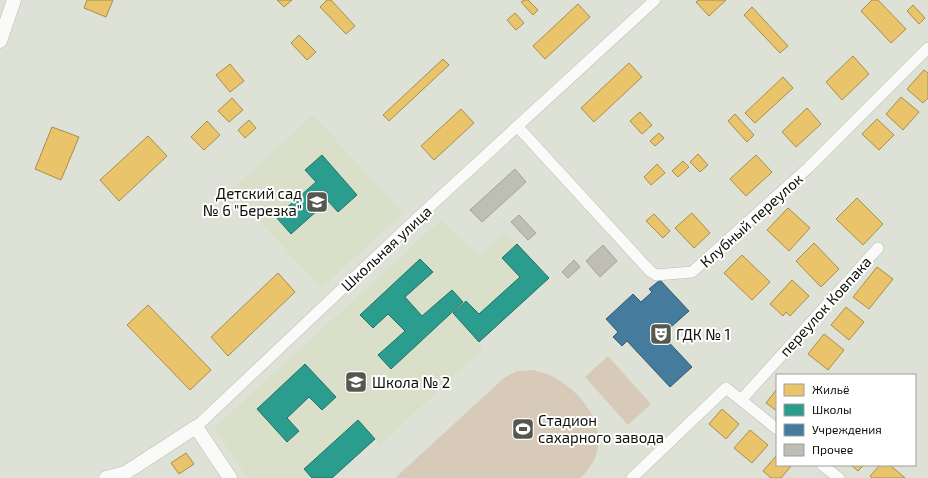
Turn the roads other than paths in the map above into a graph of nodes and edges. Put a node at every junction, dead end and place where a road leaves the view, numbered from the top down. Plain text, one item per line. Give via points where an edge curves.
1 (14, 0) edge
2 (655, 0) edge
3 (0, 42) edge
4 (928, 48) edge
5 (517, 126) junction
6 (878, 248) dead end
7 (740, 400) junction
8 (196, 427) junction
9 (776, 428) edge
10 (823, 466) edge
11 (106, 478) edge
12 (230, 478) edge
13 (632, 478) edge
14 (839, 478) edge

1 - 3 street
2 - 5 street, Школьная улица
4 - 5 street, Клубный переулок via 810,167 692,272 656,275 650,271
5 - 8 street, Школьная улица
6 - 7 street, переулок Ковпака
7 - 9 street
7 - 13 street via 726,388
8 - 11 street, Школьная улица via 124,473
8 - 12 street
10 - 14 street

